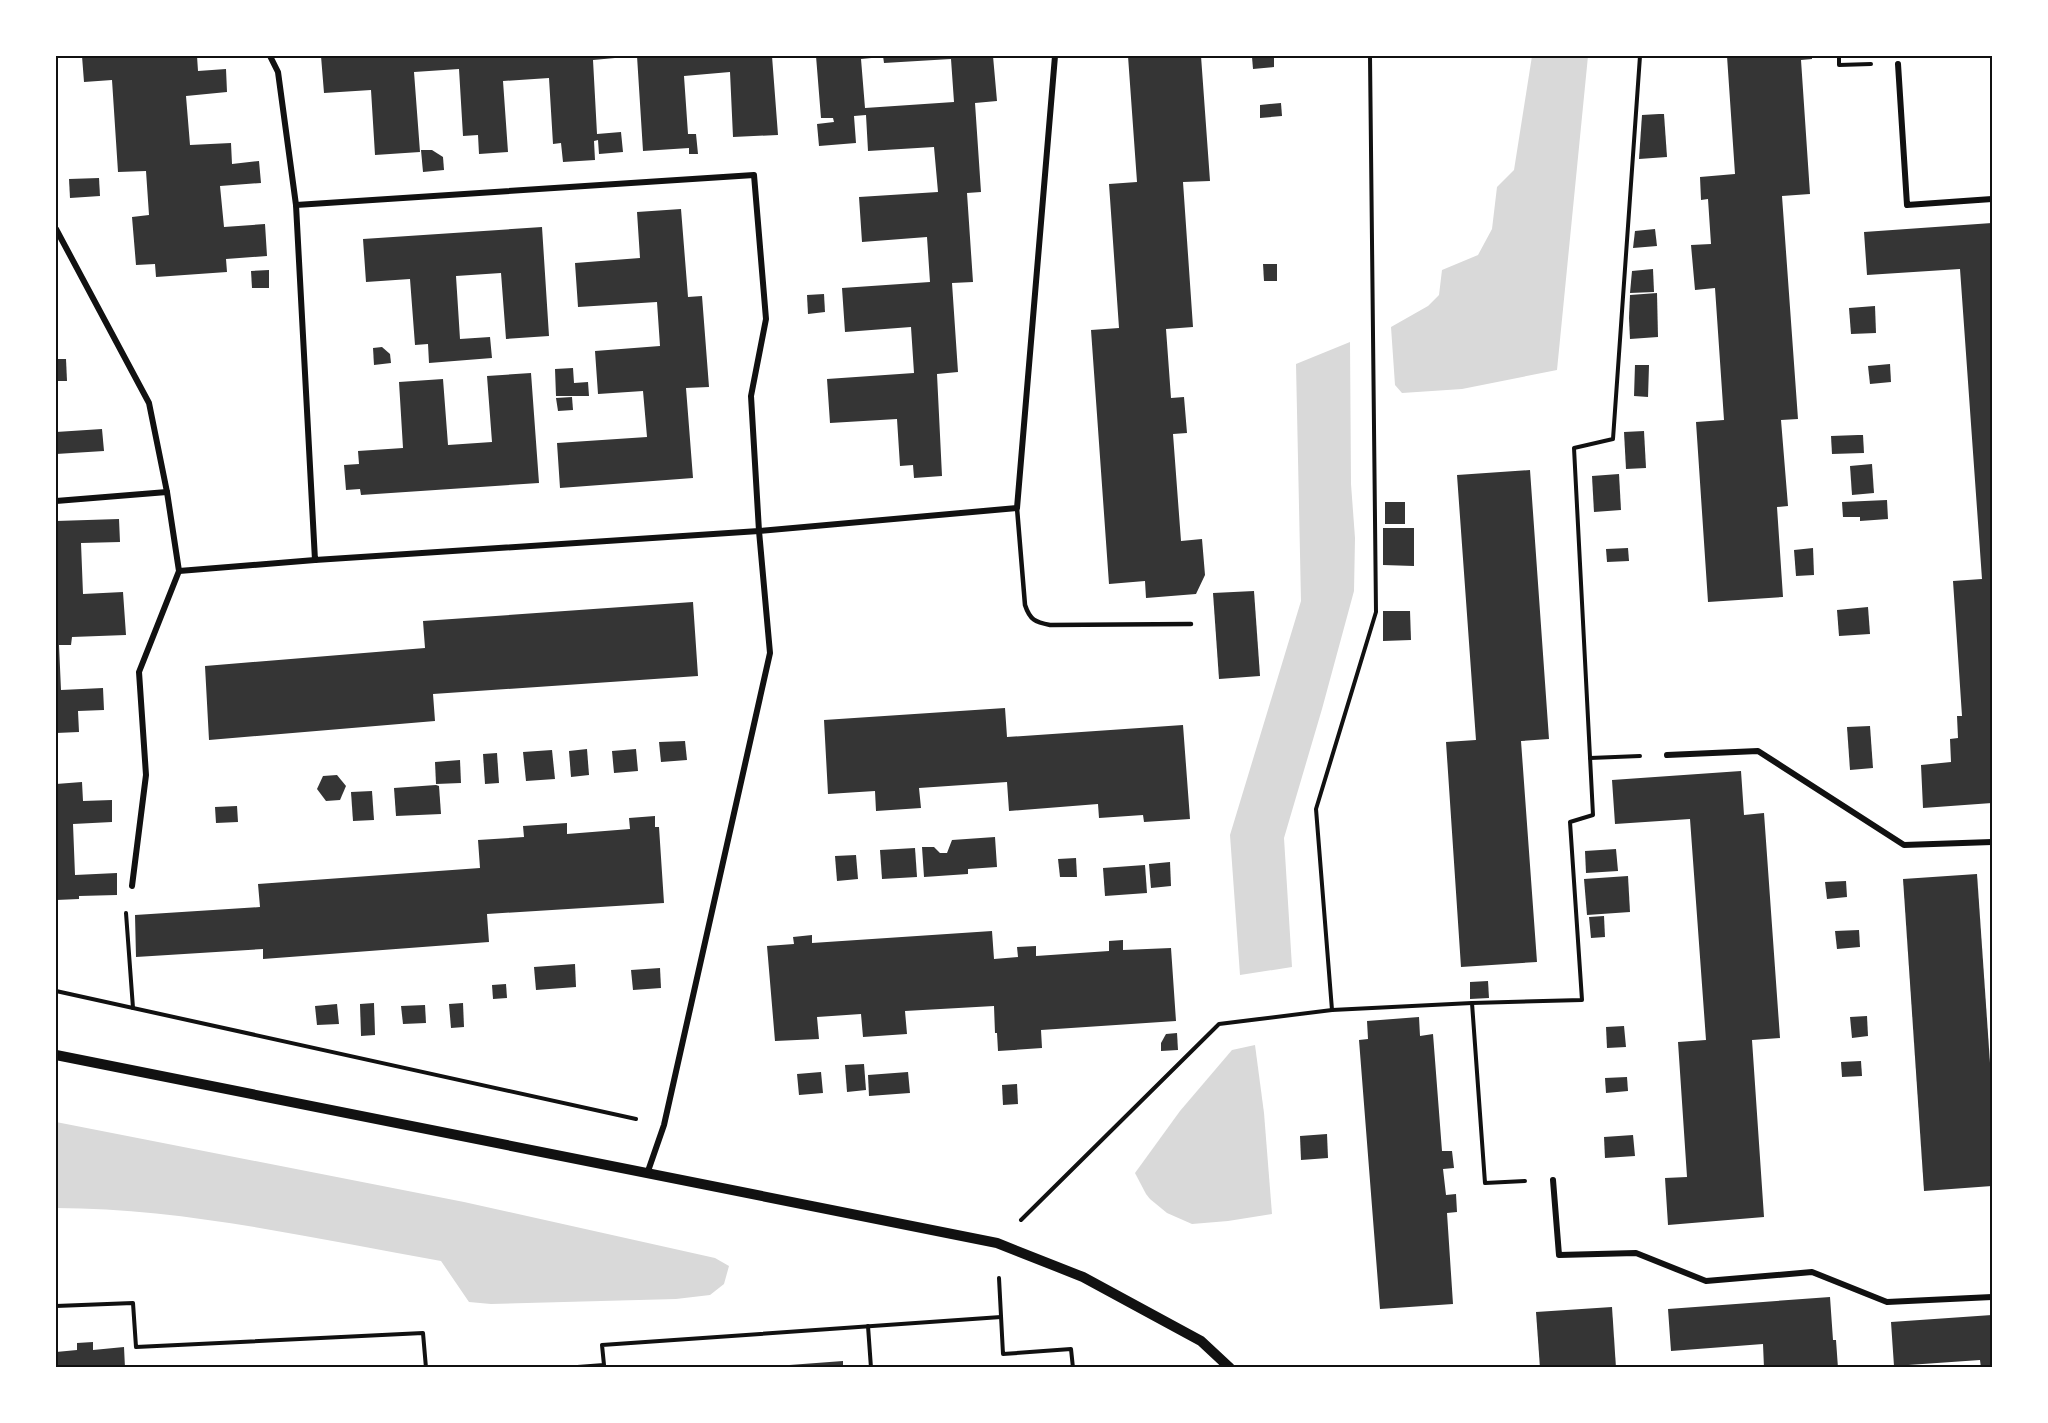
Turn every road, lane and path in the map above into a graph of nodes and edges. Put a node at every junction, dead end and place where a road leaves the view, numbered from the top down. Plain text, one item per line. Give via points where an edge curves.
1 (270, 56) edge
2 (1055, 56) edge
3 (1370, 56) edge
4 (1640, 56) edge
5 (1839, 56) edge
6 (1898, 64) joint
7 (1992, 199) edge
8 (296, 205) junction
9 (56, 229) edge
10 (167, 492) junction
11 (56, 501) edge
12 (1017, 508) junction
13 (759, 531) junction
14 (315, 560) junction
15 (179, 572) junction
16 (1191, 624) dead end
17 (1666, 755) joint
18 (1590, 758) junction
19 (1992, 842) edge
20 (132, 886) joint
21 (56, 991) edge
22 (1472, 1003) junction
23 (133, 1008) junction
24 (1332, 1010) junction
25 (56, 1054) edge
26 (664, 1125) junction
27 (647, 1174) junction
28 (1553, 1180) joint
29 (998, 1243) junction
30 (1992, 1297) edge
31 (56, 1306) edge
32 (1001, 1317) junction
33 (868, 1326) junction
34 (426, 1368) edge
35 (564, 1368) edge
36 (871, 1368) edge
37 (1073, 1368) edge
38 (1230, 1368) edge

1 - 8 street via 278,72
2 - 12 street
3 - 24 path via 1376,612 1316,809
4 - 18 path via 1613,439 1574,448
5 - 6 path via 1839,65
6 - 7 street via 1907,205
8 - 13 street via 754,175 766,320 751,396
8 - 14 street
9 - 10 street via 148,403
10 - 11 street
10 - 15 street
12 - 13 street
12 - 16 lane via 1025,605 1029,617 1036,622
13 - 14 street
13 - 26 street via 770,653
14 - 15 street
15 - 20 street via 139,672 146,775
17 - 18 path
17 - 19 street via 1758,751 1904,845
18 - 22 path via 1593,815 1570,822 1582,1000
20 - 23 path via 125,903
21 - 23 path
22 - 24 path
22 - 28 path via 1485,1183
23 - 26 path
24 - 29 path via 1219,1024
25 - 27 street
26 - 27 street
27 - 29 street
28 - 30 street via 1559,1256 1636,1254 1706,1281 1812,1272 1887,1302
29 - 32 path
29 - 38 street via 1083,1277 1201,1341
31 - 34 path via 133,1303 136,1347 423,1333
32 - 33 path
32 - 37 path via 1003,1354 1071,1349
33 - 35 path via 602,1345 604,1365
33 - 36 path

